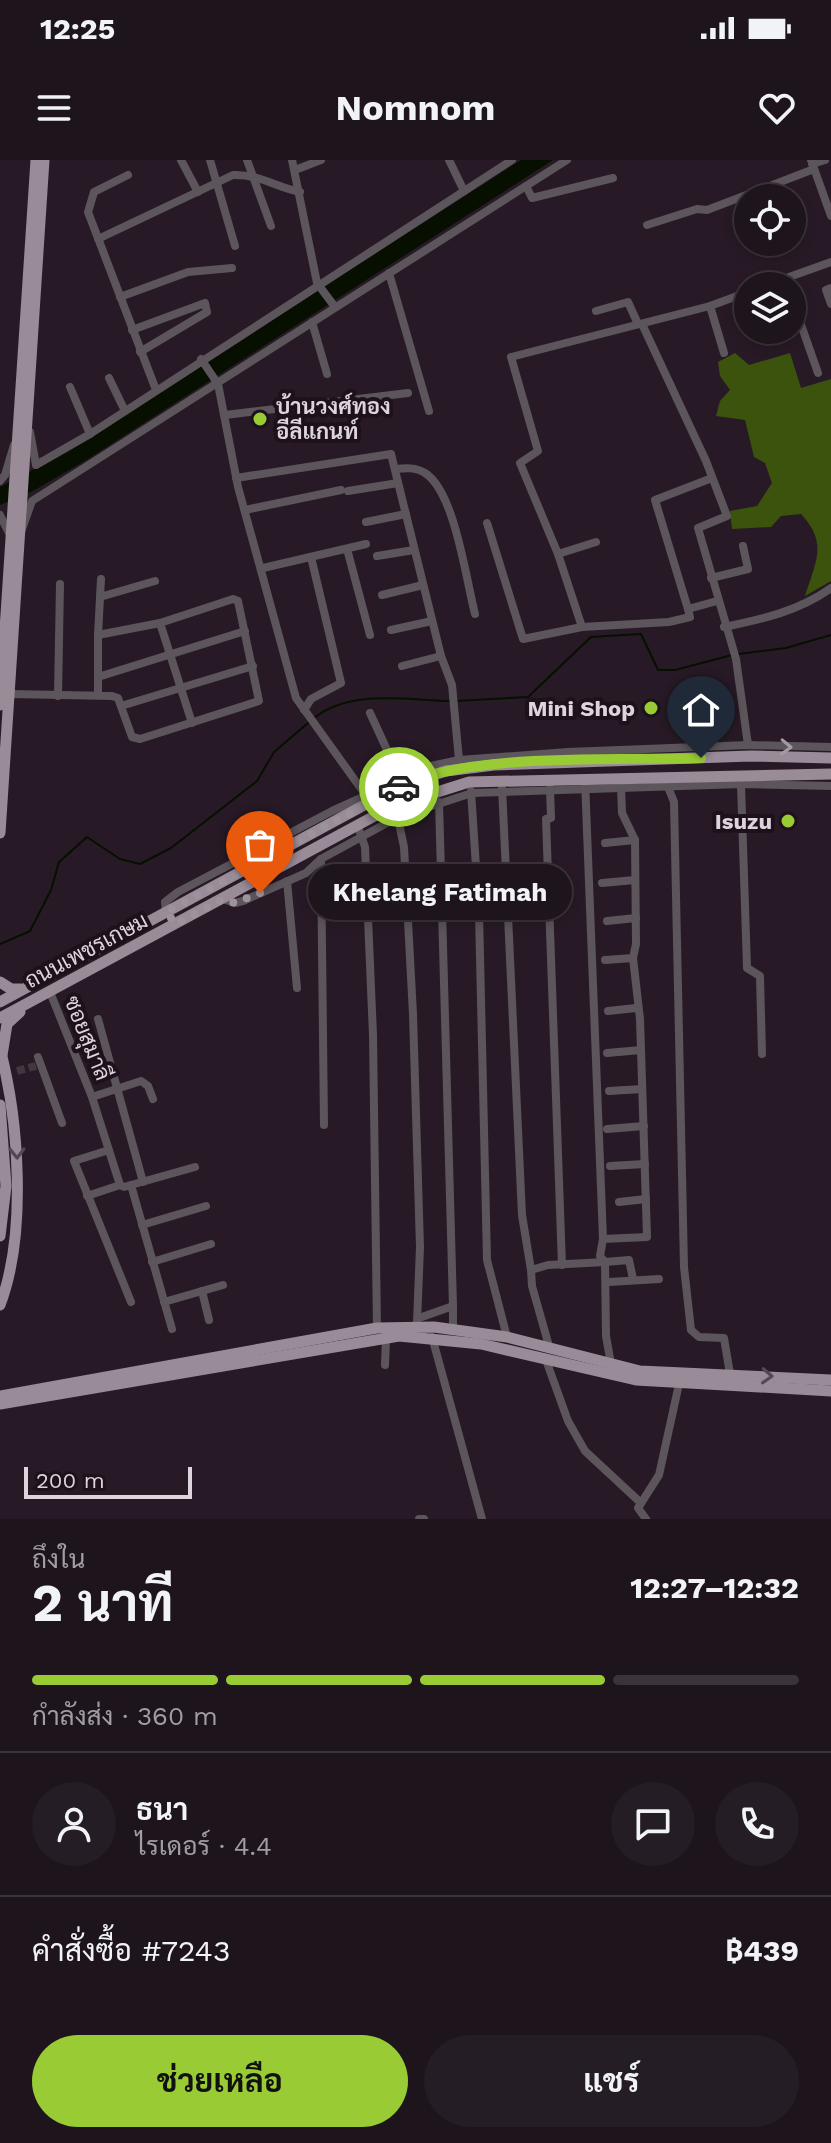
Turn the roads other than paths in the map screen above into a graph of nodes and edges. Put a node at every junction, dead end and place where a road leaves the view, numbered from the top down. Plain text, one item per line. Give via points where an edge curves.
1 (36, 160) edge
2 (44, 160) edge
3 (181, 160) edge
4 (210, 160) edge
5 (247, 160) edge
6 (292, 160) edge
7 (321, 160) edge
8 (449, 160) edge
9 (512, 160) edge
10 (567, 160) edge
11 (825, 160) edge
12 (812, 165) edge
13 (295, 170) junction
14 (251, 174) junction
15 (128, 175) dead end
16 (613, 178) dead end
17 (218, 179) junction
18 (526, 186) junction
19 (464, 191) junction
20 (198, 192) junction
21 (300, 192) junction
22 (831, 216) edge
23 (647, 225) dead end
24 (271, 226) dead end
25 (98, 239) junction
26 (235, 246) dead end
27 (831, 262) edge
28 (232, 268) dead end
29 (389, 273) junction
30 (806, 273) edge
31 (317, 283) junction
32 (831, 288) edge
33 (120, 297) junction
34 (734, 297) edge
35 (831, 304) edge
36 (710, 306) junction
37 (335, 307) junction
38 (596, 311) dead end
39 (312, 322) junction
40 (640, 324) junction
41 (132, 330) junction
42 (806, 339) edge
43 (140, 352) junction
44 (724, 353) dead end
45 (201, 359) junction
46 (818, 373) dead end
47 (327, 374) dead end
48 (109, 378) dead end
49 (218, 384) junction
50 (70, 387) dead end
51 (156, 390) junction
52 (408, 393) dead end
53 (29, 407) junction
54 (125, 411) junction
55 (429, 411) dead end
56 (225, 415) junction
57 (19, 427) junction
58 (90, 434) junction
59 (21, 460) junction
60 (395, 469) junction
61 (236, 478) junction
62 (712, 478) junction
63 (0, 481) edge
64 (398, 483) junction
65 (245, 510) junction
66 (406, 514) junction
67 (11, 519) edge
68 (366, 522) dead end
69 (487, 523) dead end
70 (15, 536) junction
71 (596, 542) dead end
72 (366, 544) dead end
73 (743, 546) dead end
74 (347, 549) junction
75 (414, 550) junction
76 (558, 554) junction
77 (377, 556) dead end
78 (311, 557) junction
79 (263, 568) junction
80 (711, 578) junction
81 (101, 579) dead end
82 (155, 581) dead end
83 (60, 584) dead end
84 (423, 585) junction
85 (831, 588) edge
86 (382, 595) dead end
87 (100, 597) junction
88 (717, 601) junction
89 (688, 609) junction
90 (475, 614) dead end
91 (432, 621) junction
92 (160, 623) junction
93 (582, 627) junction
94 (724, 627) junction
95 (391, 630) dead end
96 (245, 631) junction
97 (98, 635) junction
98 (370, 635) dead end
99 (170, 654) junction
100 (441, 656) junction
101 (253, 666) junction
102 (402, 666) dead end
103 (98, 677) junction
104 (181, 689) junction
105 (10, 694) junction
106 (98, 695) junction
107 (58, 696) junction
108 (0, 705) edge
109 (121, 706) junction
110 (304, 710) junction
111 (370, 713) dead end
112 (192, 723) junction
113 (831, 747) edge
114 (749, 751) junction
115 (831, 758) edge
116 (459, 760) junction
117 (494, 761) junction
118 (753, 774) junction
119 (831, 774) edge
120 (400, 778) junction
121 (621, 783) junction
122 (668, 783) junction
123 (741, 784) junction
124 (550, 785) junction
125 (585, 785) junction
126 (831, 786) edge
127 (470, 788) junction
128 (502, 788) junction
129 (368, 799) junction
130 (439, 802) junction
131 (396, 812) junction
132 (0, 833) edge
133 (361, 833) junction
134 (635, 840) junction
135 (605, 843) dead end
136 (324, 853) junction
137 (635, 880) junction
138 (287, 881) junction
139 (602, 883) dead end
140 (223, 899) junction
141 (161, 915) junction
142 (636, 918) junction
143 (607, 921) dead end
144 (176, 924) junction
145 (633, 958) junction
146 (605, 960) dead end
147 (0, 982) edge
148 (27, 988) junction
149 (297, 988) dead end
150 (50, 992) junction
151 (36, 1000) junction
152 (0, 1002) edge
153 (636, 1008) junction
154 (608, 1011) dead end
155 (0, 1018) edge
156 (98, 1019) dead end
157 (641, 1050) junction
158 (1, 1052) edge
159 (607, 1053) dead end
160 (762, 1054) dead end
161 (39, 1065) dead end
162 (117, 1088) junction
163 (642, 1089) junction
164 (609, 1091) dead end
165 (92, 1097) junction
166 (153, 1099) dead end
167 (0, 1105) edge
168 (62, 1123) dead end
169 (324, 1125) dead end
170 (644, 1126) junction
171 (607, 1129) dead end
172 (109, 1150) junction
173 (645, 1164) junction
174 (610, 1166) dead end
175 (195, 1167) dead end
176 (143, 1182) junction
177 (3, 1185) edge
178 (120, 1185) junction
179 (131, 1185) junction
180 (87, 1196) junction
181 (646, 1199) junction
182 (619, 1202) dead end
183 (206, 1206) dead end
184 (2, 1210) edge
185 (142, 1225) junction
186 (0, 1236) edge
187 (603, 1239) junction
188 (211, 1244) dead end
189 (152, 1262) junction
190 (605, 1262) junction
191 (562, 1265) junction
192 (531, 1270) junction
193 (633, 1279) junction
194 (659, 1279) dead end
195 (609, 1282) dead end
196 (223, 1285) dead end
197 (202, 1291) junction
198 (131, 1302) dead end
199 (164, 1302) junction
200 (0, 1305) edge
201 (453, 1306) junction
202 (209, 1320) dead end
203 (417, 1323) junction
204 (377, 1328) junction
205 (172, 1329) dead end
206 (453, 1330) junction
207 (432, 1337) junction
208 (507, 1337) junction
209 (386, 1338) junction
210 (549, 1346) junction
211 (546, 1360) junction
212 (611, 1364) junction
213 (385, 1365) dead end
214 (730, 1374) junction
215 (831, 1380) edge
216 (679, 1384) junction
217 (831, 1391) edge
218 (0, 1395) edge
219 (14, 1397) junction
220 (0, 1405) edge
221 (641, 1503) junction
222 (482, 1519) edge
223 (646, 1519) edge

1 - 57 main road
2 - 53 main road
3 - 20 street
4 - 17 street
5 - 14 street
6 - 13 street
7 - 13 street
8 - 19 street
9 - 19 street
10 - 18 street
11 - 12 street
12 - 22 street
12 - 23 street via 707,210
13 - 21 street
14 - 17 street
14 - 21 street
14 - 24 street
15 - 25 street via 94,192 88,212
16 - 18 street via 532,198
17 - 20 street
17 - 26 street
18 - 29 street
19 - 31 street
20 - 25 street
21 - 31 street
25 - 33 street
27 - 30 street
28 - 33 street via 188,272
29 - 37 street
29 - 55 street
31 - 37 street
31 - 45 street
32 - 35 street via 826,290
33 - 41 street
34 - 36 street
36 - 40 street
36 - 44 street
37 - 39 street
38 - 40 street via 628,302
39 - 47 street
39 - 49 street
40 - 62 street
40 - 76 street via 511,357 538,451 520,463
41 - 43 street
41 - 43 street via 205,303 207,312
42 - 46 street
43 - 51 street
45 - 49 street
45 - 51 street
48 - 54 street
49 - 56 street
49 - 70 street via 32,501
50 - 58 street
51 - 54 street
52 - 56 street
53 - 58 street via 36,465
53 - 59 main road
54 - 58 street
56 - 61 street
57 - 59 main road
57 - 63 street
59 - 67 main road
60 - 61 street via 391,454
60 - 64 street
60 - 90 street via 425,473 445,497
61 - 65 street
62 - 80 street via 727,516 698,528
62 - 89 street via 655,500
64 - 65 street
64 - 66 street
65 - 79 street
66 - 68 street
66 - 75 street
67 - 70 main road
69 - 93 street via 523,639
70 - 105 main road
70 - 108 main road
71 - 76 street
72 - 74 street
73 - 80 street via 748,569
74 - 78 street
74 - 98 street
75 - 77 street
75 - 84 street
76 - 93 street
78 - 79 street
78 - 110 street via 341,683 311,699
79 - 110 street via 296,698
80 - 88 street
81 - 87 street
82 - 87 street
83 - 107 street
84 - 86 street
84 - 91 street
85 - 94 street via 779,615
87 - 97 street
88 - 89 street
88 - 94 street
89 - 93 street via 690,617 669,622
91 - 95 street
91 - 100 street
92 - 96 street via 236,599
92 - 97 street
92 - 99 street
94 - 114 street via 736,659
96 - 99 street
96 - 101 street
97 - 103 street
99 - 103 street
99 - 104 street
100 - 102 street
100 - 116 street via 452,685
101 - 104 street
101 - 112 street via 259,701
103 - 106 street
104 - 109 street
104 - 112 street
105 - 107 street
105 - 132 main road
106 - 107 street
106 - 109 street via 112,696
109 - 112 street via 135,739
110 - 129 street
111 - 120 street
114 -> 113 street
114 - 115 main road, ถนนเพชรเกษม
114 - 117 main road, ถนนเพชรเกษม
114 - 118 main road
116 - 117 street
116 - 120 street
117 - 129 main road, ถนนเพชรเกษม via 446,771
118 - 119 main road, ถนนเพชรเกษม
118 - 122 main road, ถนนเพชรเกษม
120 - 129 street
121 - 122 main road, ถนนเพชรเกษม
121 - 125 main road, ถนนเพชรเกษม
121 - 134 street via 622,813
122 - 123 street
122 - 214 street via 674,802 684,1267 691,1330 699,1337 726,1340
123 - 126 street
123 - 160 street via 747,968 760,976
124 - 125 main road, ถนนเพชรเกษม
124 - 128 main road, ถนนเพชรเกษม
124 - 191 street via 551,818 546,819
125 - 187 street
127 - 128 main road, ถนนเพชรเกษม
127 - 130 street
127 - 131 main road, ถนนเพชรเกษม
127 - 208 street via 479,913 487,1260
128 - 192 street via 522,1215
129 - 141 main road, ถนนเพชรเกษม
130 - 131 street
130 - 201 street
131 - 133 main road, ถนนเพชรเกษม
131 - 203 street via 404,847 413,1014
133 - 136 main road, ถนนเพชรเกษม
133 - 204 street via 373,1035
134 - 135 street
134 - 137 street
136 - 138 street via 306,873
136 - 140 main road, ถนนเพชรเกษม
136 - 169 street
137 - 139 street
137 - 142 street
138 - 140 street via 243,901
138 - 149 street
140 - 144 main road, ถนนเพชรเกษม
141 - 144 main road
141 - 148 main road, ถนนเพชรเกษม
142 - 143 street
142 - 145 street
144 - 150 main road, ถนนเพชรเกษม
145 - 146 street
145 - 153 street
147 - 148 main road via 11,989
148 - 152 main road, ถนนเพชรเกษม
150 - 151 main road, ถนนเพชรเกษม
150 - 165 street, ซอยสุมาลี
151 - 155 main road, ถนนเพชรเกษม
151 - 158 main road via 7,1024
153 - 154 street
153 - 157 street
156 - 162 street
157 - 159 street
157 - 163 street
158 -> 200 main road via 12,1073 17,1191
161 - 168 street
162 - 165 street
162 - 166 street via 146,1082
162 - 176 street
163 - 164 street
163 - 170 street
165 - 172 street, ซอยสุมาลี
167 - 177 main road
170 - 171 street
170 - 173 street
172 - 178 street, ซอยสุมาลี
172 - 180 street via 74,1161
173 - 174 street
173 - 181 street
175 - 176 street
176 - 179 street
177 - 184 main road
178 - 179 street
178 - 180 street
179 - 185 street
180 - 198 street
181 - 182 street
181 - 187 street via 647,1237
183 - 185 street
184 - 186 main road
185 - 189 street
187 - 190 street via 600,1256
188 - 189 street
189 - 199 street
190 - 191 street
190 - 193 street via 629,1260
190 - 212 street
191 - 192 street
192 - 210 street
193 - 194 street
193 - 195 street
196 - 197 street
197 - 199 street
197 - 202 street
199 - 205 street
201 - 203 street
201 - 206 street
203 - 204 main road
203 - 206 main road
204 - 219 main road
206 - 208 main road
207 - 209 main road
207 - 211 main road
207 - 222 street
208 - 210 main road
209 - 213 street
209 - 219 main road
210 - 212 main road
211 - 216 main road
211 - 221 street via 585,1451
212 - 214 main road via 654,1372
214 -> 215 main road
216 - 217 main road
216 - 221 street via 659,1475
218 - 219 main road
219 - 220 main road
221 - 223 street via 638,1508

